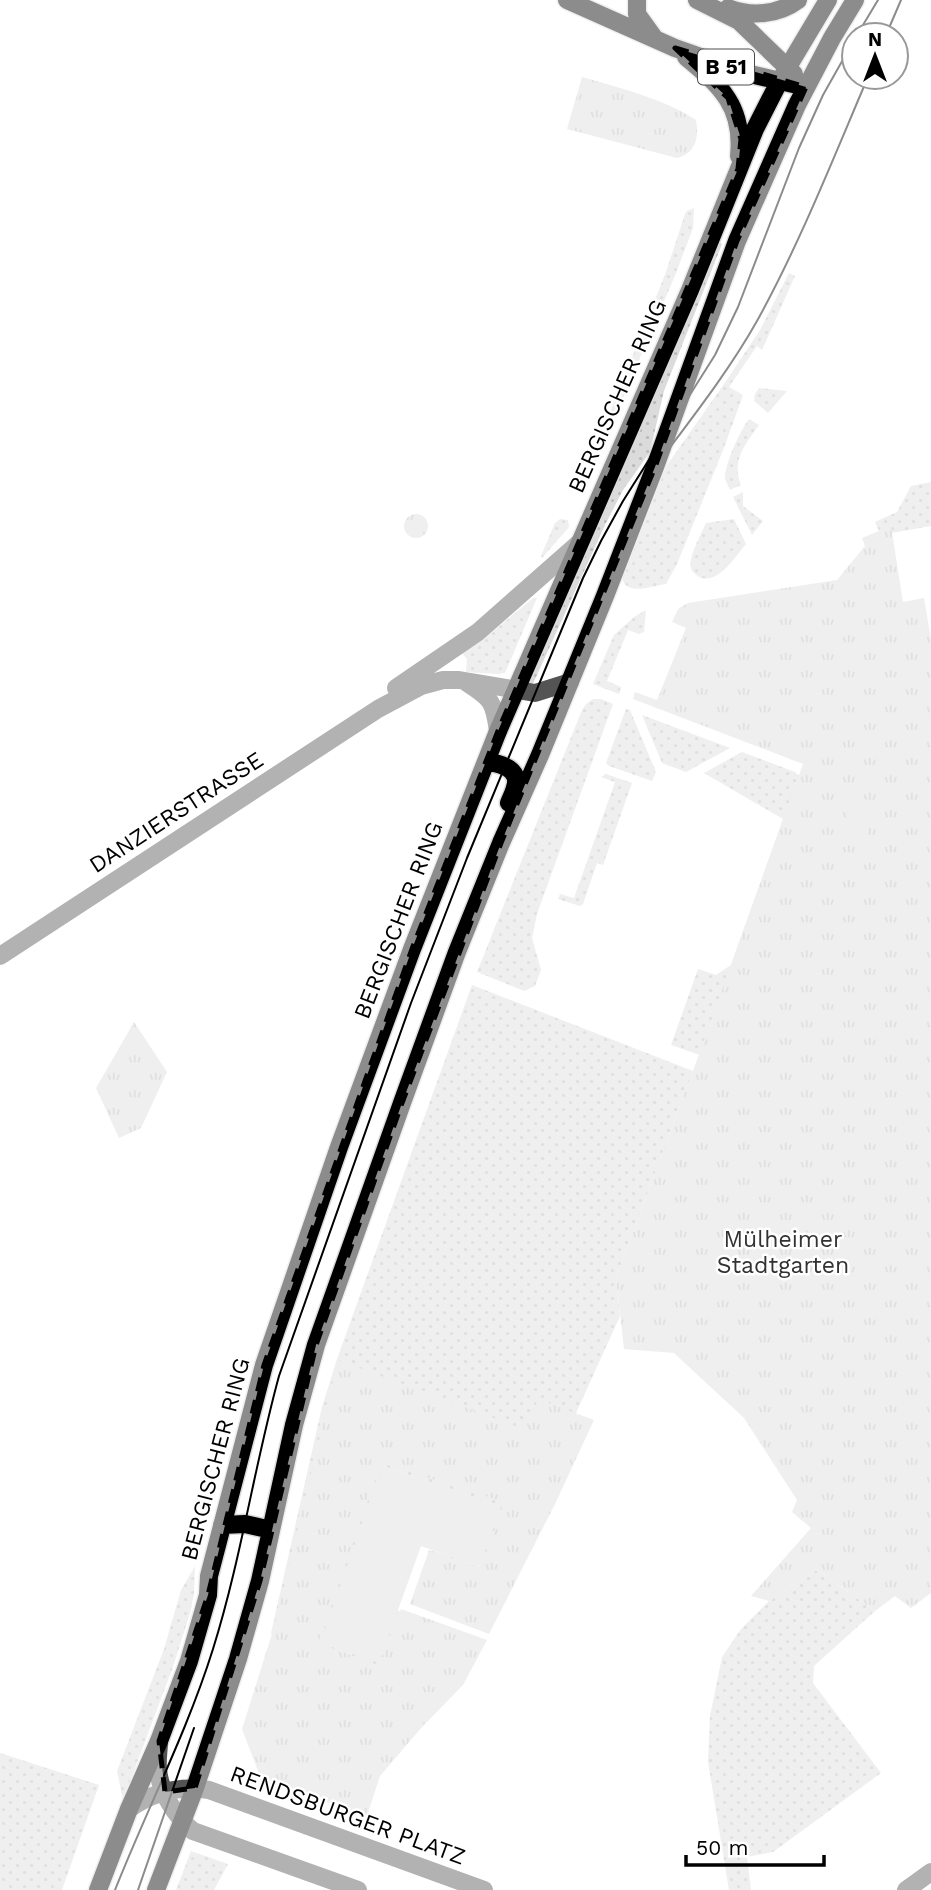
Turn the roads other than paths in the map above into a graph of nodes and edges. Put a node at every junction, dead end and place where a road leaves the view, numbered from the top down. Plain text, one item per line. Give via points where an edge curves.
1 (567, 0) edge
2 (638, 0) edge
3 (697, 0) edge
4 (706, 0) edge
5 (798, 0) edge
6 (828, 0) edge
7 (855, 0) edge
8 (588, 6) edge
9 (656, 40) junction
10 (675, 48) junction
11 (783, 74) junction
12 (806, 87) junction
13 (738, 169) junction
14 (579, 542) junction
15 (464, 681) junction
16 (570, 682) junction
17 (516, 690) junction
18 (378, 709) junction
19 (498, 731) junction
20 (486, 762) junction
21 (500, 843) junction
22 (0, 956) edge
23 (222, 1525) junction
24 (271, 1530) junction
25 (159, 1741) junction
26 (195, 1788) junction
27 (165, 1792) junction
28 (129, 1809) junction
29 (182, 1822) junction
30 (931, 1872) edge
31 (98, 1890) edge
32 (156, 1890) edge
33 (358, 1890) edge
34 (484, 1890) edge
35 (906, 1890) edge

1 - 8 main road, B 51
2 - 9 main road via 637,14
3 - 11 main road, B 51 via 739,20
4 - 5 main road via 738,12 761,14
6 - 11 main road, BERGISCHER RING
7 - 12 main road
8 - 9 main road, B 51
9 - 10 main road, B 51
10 - 11 main road, B 51 via 746,73
10 - 13 main road via 728,99 741,139
11 - 12 main road, B 51
11 - 13 main road, BERGISCHER RING
12 - 16 main road via 737,241
13 - 14 main road, BERGISCHER RING via 691,290
14 - 17 main road, BERGISCHER RING
14 - 18 street, DANZIERSTRASSE via 478,632 391,691
15 - 17 street, DANZIERSTRASSE
15 - 18 street, DANZIERSTRASSE via 421,686
15 - 19 street via 495,707
16 - 17 street, DANZIERSTRASSE via 535,693
16 - 21 main road
17 - 19 main road, BERGISCHER RING
18 - 22 street, DANZIERSTRASSE
19 - 20 main road, BERGISCHER RING
20 - 21 main road via 505,766 516,779 501,822
20 - 23 main road, BERGISCHER RING via 403,974 268,1352
21 - 24 main road via 316,1345
23 - 24 main road
23 - 25 main road, BERGISCHER RING via 208,1595
24 - 26 main road via 238,1659
25 - 27 street via 158,1769
25 - 28 main road, BERGISCHER RING
26 - 27 street
26 - 29 main road
26 - 34 street, RENDSBURGER PLATZ
27 - 28 street via 148,1796
27 - 29 street
28 - 31 main road, BERGISCHER RING
29 - 32 main road
29 - 33 street via 193,1831
30 - 35 street

